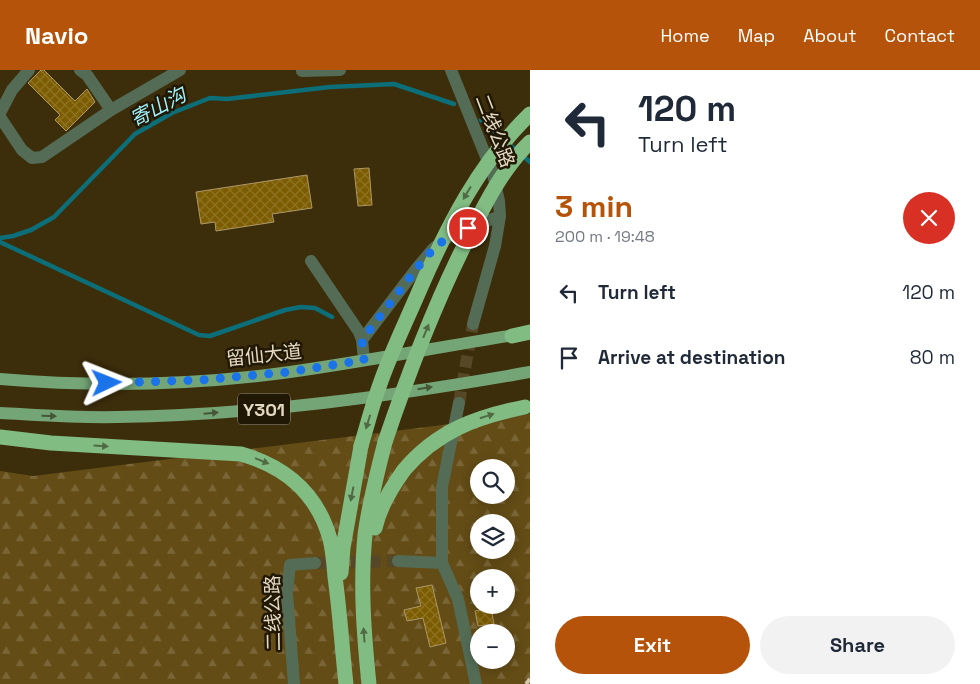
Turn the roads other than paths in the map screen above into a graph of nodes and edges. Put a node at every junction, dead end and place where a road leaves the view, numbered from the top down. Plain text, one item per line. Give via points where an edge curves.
1 (29, 70) edge
2 (80, 70) edge
3 (180, 70) edge
4 (340, 70) edge
5 (449, 70) edge
6 (302, 71) edge
7 (111, 110) junction
8 (0, 113) edge
9 (530, 114) edge
10 (0, 117) edge
11 (530, 142) edge
12 (500, 216) junction
13 (311, 261) dead end
14 (473, 324) tunnel mouth
15 (530, 332) edge
16 (512, 336) joint
17 (362, 340) junction
18 (364, 360) junction
19 (528, 372) edge
20 (0, 379) edge
21 (458, 403) tunnel mouth
22 (528, 407) edge
23 (0, 413) edge
24 (0, 437) edge
25 (398, 561) tunnel mouth
26 (315, 563) tunnel mouth
27 (442, 563) junction
28 (363, 578) junction
29 (339, 602) junction
30 (294, 684) edge
31 (346, 684) edge
32 (369, 684) edge
33 (476, 684) edge

1 - 8 street via 12,90
2 - 7 street
3 - 7 street
4 - 6 street
5 - 12 street, 二线公路 via 493,174
7 - 10 street via 42,157 32,158 22,150
9 -> 29 highway, bridge via 493,154 463,200 382,379 361,446 343,548
28 -> 11 highway, bridge via 375,481 407,376 433,312 496,186
12 - 14 street, 二线公路
12 - 17 street via 451,235 434,248
13 - 17 street
15 - 16 highway
16 - 18 main road, 留仙大道 / Y301
17 - 18 street
18 - 20 main road, 留仙大道 / Y301 via 289,372 201,380 107,383
23 -> 19 main road, Y301 via 116,417 203,414 286,407
21 - 27 street via 442,487
28 -> 22 highway, bridge via 377,518 389,492 417,454 474,420
24 -> 29 highway via 241,454 262,460 299,485 324,520
25 - 27 street
26 - 30 street, 二线公路 via 290,565 287,593
27 - 33 street via 458,599
32 -> 28 highway
29 - 31 highway

